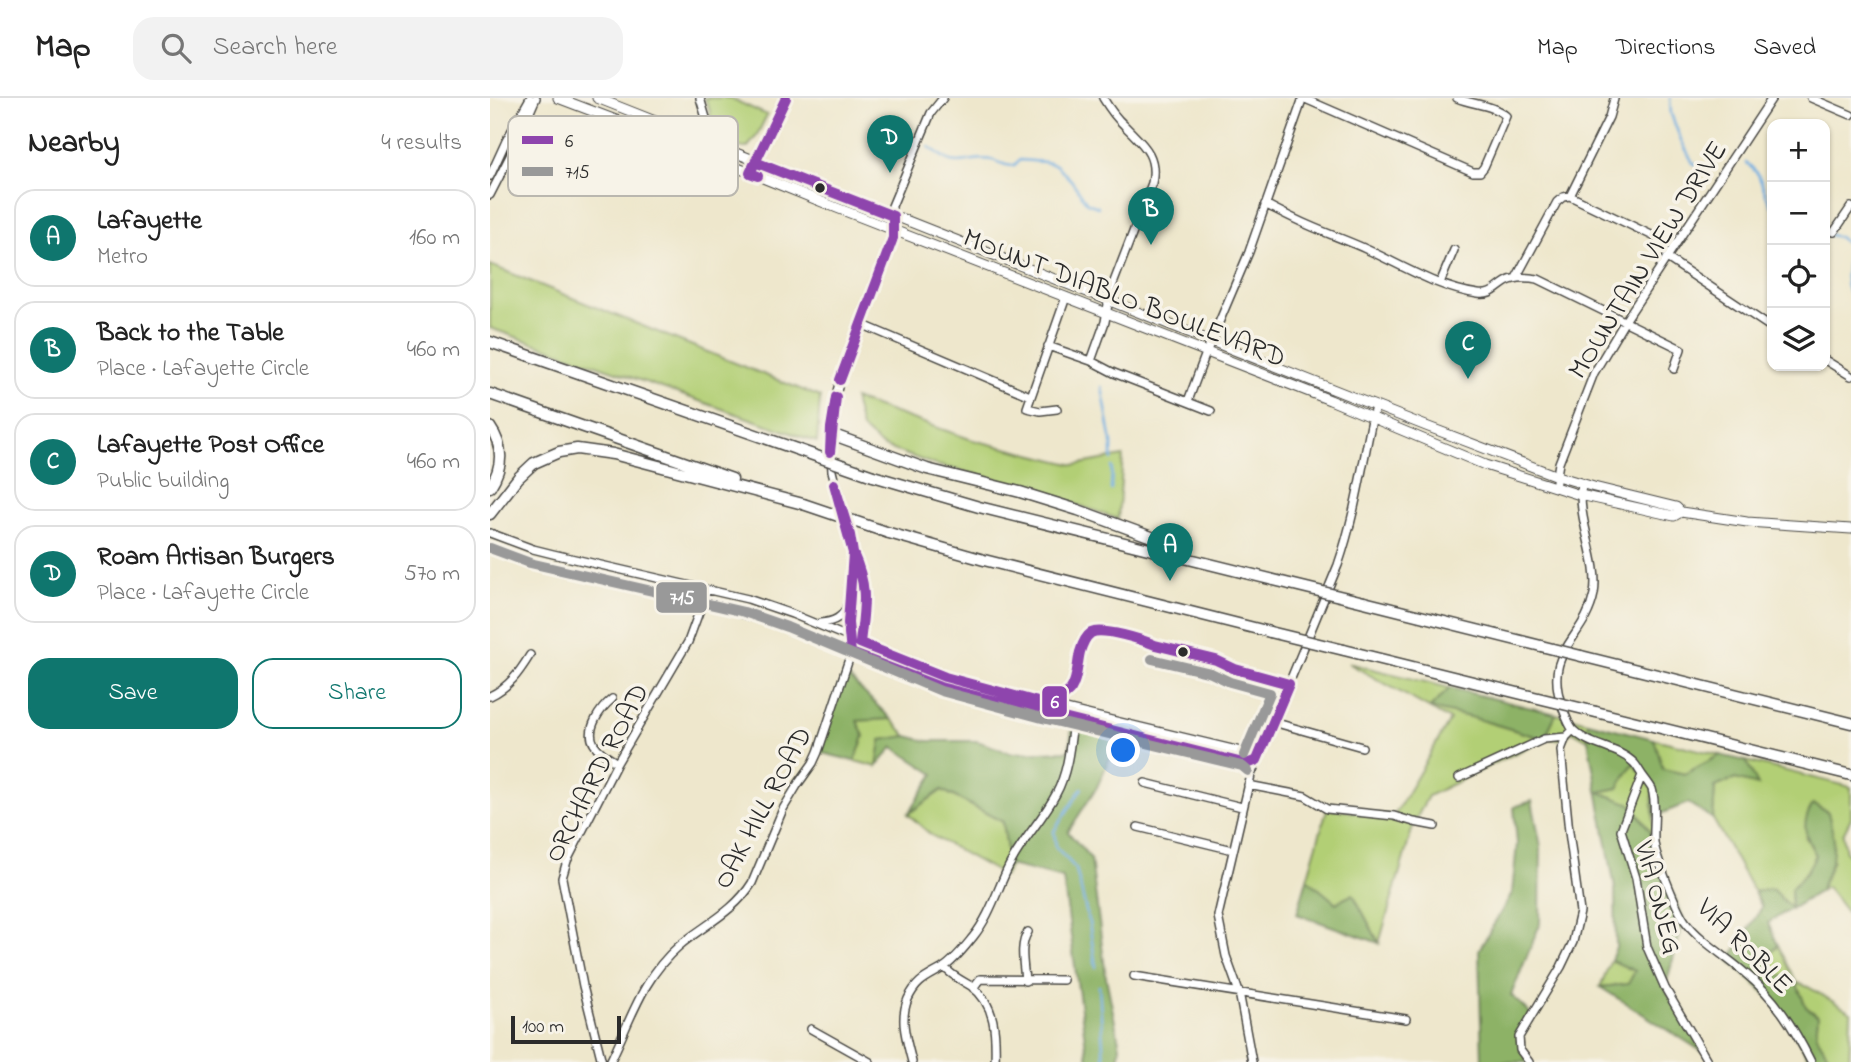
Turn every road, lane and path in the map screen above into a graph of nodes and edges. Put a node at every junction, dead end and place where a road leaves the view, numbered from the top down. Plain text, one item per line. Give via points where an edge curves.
1 (530, 98) edge
2 (536, 98) edge
3 (558, 98) edge
4 (597, 98) edge
5 (700, 98) edge
6 (786, 98) edge
7 (943, 98) edge
8 (1103, 98) edge
9 (1303, 98) edge
10 (1457, 98) edge
11 (1772, 98) edge
12 (1811, 98) edge
13 (1614, 99) edge
14 (1831, 102) edge
15 (1851, 115) edge
16 (520, 116) edge
17 (528, 116) edge
18 (604, 116) edge
19 (642, 116) edge
20 (705, 116) edge
21 (508, 137) edge
22 (501, 154) junction
23 (738, 155) edge
24 (508, 159) edge
25 (755, 162) junction
26 (738, 168) edge
27 (750, 173) junction
28 (490, 176) edge
29 (500, 176) junction
30 (490, 195) edge
31 (1570, 196) junction
32 (1265, 204) junction
33 (1851, 208) edge
34 (892, 216) junction
35 (893, 229) junction
36 (1834, 232) dead end
37 (1674, 246) junction
38 (1454, 250) dead end
39 (1667, 258) junction
40 (1516, 278) junction
41 (1440, 283) junction
42 (1066, 297) junction
43 (1109, 301) junction
44 (1107, 313) junction
45 (1625, 321) junction
46 (861, 324) junction
47 (1767, 325) edge
48 (1170, 338) junction
49 (1211, 341) junction
50 (490, 342) edge
51 (1048, 346) junction
52 (1206, 353) junction
53 (1244, 354) junction
54 (1091, 361) junction
55 (1830, 363) edge
56 (1674, 369) dead end
57 (1851, 376) edge
58 (490, 394) edge
59 (1030, 396) junction
60 (1188, 401) junction
61 (1375, 405) junction
62 (1057, 409) dead end
63 (1211, 411) dead end
64 (1372, 418) junction
65 (490, 427) edge
66 (831, 434) junction
67 (1556, 476) junction
68 (1582, 484) junction
69 (490, 487) edge
70 (1555, 488) junction
71 (1580, 495) junction
72 (803, 504) junction
73 (1681, 512) junction
74 (490, 514) edge
75 (1851, 528) edge
76 (490, 533) edge
77 (490, 551) edge
78 (853, 553) junction
79 (1201, 562) junction
80 (852, 587) junction
81 (708, 590) junction
82 (703, 602) junction
83 (816, 624) junction
84 (848, 637) junction
85 (860, 643) junction
86 (851, 653) junction
87 (530, 655) dead end
88 (490, 696) edge
89 (612, 699) dead end
90 (1070, 710) junction
91 (1073, 721) junction
92 (1273, 723) junction
93 (1851, 723) edge
94 (1573, 730) junction
95 (1566, 737) junction
96 (1362, 747) dead end
97 (1257, 760) junction
98 (617, 763) junction
99 (1642, 775) junction
100 (1851, 775) edge
101 (1459, 778) dead end
102 (1144, 783) dead end
103 (1248, 785) junction
104 (1242, 807) junction
105 (1435, 826) dead end
106 (1138, 827) dead end
107 (1233, 850) junction
108 (1028, 932) dead end
109 (944, 967) junction
110 (1134, 975) dead end
111 (1063, 980) dead end
112 (1025, 981) junction
113 (973, 988) junction
114 (1239, 992) junction
115 (1406, 1019) dead end
116 (811, 1029) dead end
117 (602, 1062) edge
118 (610, 1062) edge
119 (870, 1062) edge
120 (912, 1062) edge
121 (995, 1062) edge
122 (1252, 1062) edge
123 (1529, 1062) edge
124 (1708, 1062) edge
125 (1811, 1062) edge

1 - 16 street
2 - 17 street
3 - 18 main road, MOUNT DIABLO BOULEVARD
4 - 19 main road, MOUNT DIABLO BOULEVARD
5 - 20 street
6 - 25 main road
7 - 34 street via 931,113 892,206
8 - 43 street via 1147,149 1155,170
9 - 10 street via 1480,172 1505,115
9 - 32 street
11 - 37 street, MOUNTAIN VIEW DRIVE
12 - 14 street
13 - 31 street
14 - 15 street
21 - 22 street
22 - 28 street
22 - 29 street
23 - 25 main road, MOUNT DIABLO BOULEVARD
24 - 29 street
25 - 27 main road
25 - 34 main road, MOUNT DIABLO BOULEVARD
26 - 27 main road, MOUNT DIABLO BOULEVARD
27 - 35 main road, MOUNT DIABLO BOULEVARD
29 - 30 street
31 - 37 street
31 - 40 street via 1557,202
32 - 41 street
32 - 49 street
33 - 36 street
34 - 35 street, OAK HILL ROAD
34 - 43 main road, MOUNT DIABLO BOULEVARD
35 - 42 main road, MOUNT DIABLO BOULEVARD
35 - 46 street, OAK HILL ROAD
37 - 39 street, MOUNTAIN VIEW DRIVE
38 - 41 street
39 - 45 street, MOUNTAIN VIEW DRIVE
39 - 47 street
40 - 41 street via 1483,295
40 - 45 street via 1538,279
42 - 44 main road, MOUNT DIABLO BOULEVARD
42 - 51 street
43 - 44 street
43 - 49 main road, MOUNT DIABLO BOULEVARD
44 - 48 main road, MOUNT DIABLO BOULEVARD
44 - 54 street
45 - 56 street via 1681,349
45 - 67 street, MOUNTAIN VIEW DRIVE via 1591,381
46 - 59 street
46 - 66 street, OAK HILL ROAD via 837,388
48 - 49 main road via 1176,335 1200,344
48 - 52 main road, MOUNT DIABLO BOULEVARD
49 - 52 street
49 - 53 main road, MOUNT DIABLO BOULEVARD
50 - 79 highway, bridge via 873,476
51 - 54 street
51 - 59 street
52 - 53 main road via 1212,348
52 - 60 street
52 - 64 main road, MOUNT DIABLO BOULEVARD
53 - 61 main road, MOUNT DIABLO BOULEVARD
54 - 60 street
55 - 57 street
58 - 72 highway
59 - 62 street via 1027,408
60 - 63 street
61 - 64 street
61 - 67 main road, MOUNT DIABLO BOULEVARD
64 - 70 main road, MOUNT DIABLO BOULEVARD via 1485,465
64 - 92 street via 1345,546
65 - 69 highway via 501,456
66 - 78 street, OAK HILL ROAD via 832,471
66 - 79 highway via 927,469 1078,510 1168,543
67 - 68 main road, MOUNT DIABLO BOULEVARD
67 - 70 street, MOUNTAIN VIEW DRIVE
68 - 71 street
68 - 73 main road, MOUNT DIABLO BOULEVARD
70 - 71 main road, MOUNT DIABLO BOULEVARD
71 - 73 main road, MOUNT DIABLO BOULEVARD via 1674,516
71 - 94 street via 1594,594 1562,653 1557,675 1557,692
72 - 74 highway via 613,454 577,449 534,463
72 - 100 highway, bridge via 961,554
73 - 75 main road, MOUNT DIABLO BOULEVARD via 1747,522
76 - 81 street via 552,554
77 - 82 street
78 - 80 street, OAK HILL ROAD
78 - 85 street, OAK HILL ROAD via 865,597
79 - 93 highway, bridge
80 - 83 street via 845,612 831,622
80 - 84 street, OAK HILL ROAD
81 - 82 street, ORCHARD ROAD
81 - 83 street
82 - 86 street
82 - 98 street, ORCHARD ROAD via 688,642
83 - 84 street
84 - 85 street
84 - 86 street, OAK HILL ROAD
85 - 86 street, OAK HILL ROAD
85 - 90 street via 945,677
86 - 91 street via 940,687
86 - 118 street, OAK HILL ROAD via 818,752 783,809 746,894 679,946 651,976
87 - 88 street via 513,680
89 - 98 street via 596,720 592,742
90 - 91 street
90 - 97 street via 1250,753
91 - 97 street via 1247,764
91 - 109 street via 1065,775 1056,795 1009,865 976,934
92 - 96 street
92 - 97 street
94 - 95 street
94 - 99 street, VIA ROBLE via 1633,762
95 - 101 street via 1544,739
95 - 123 street via 1562,750 1580,912 1565,959 1518,1037
97 - 103 street
98 - 117 street, ORCHARD ROAD via 562,878
99 - 124 street, VIA ONEG via 1621,830 1636,878 1647,947
99 - 125 street, VIA ROBLE via 1651,788 1654,845 1684,920 1778,1005
102 - 104 street
103 - 104 street
103 - 105 street via 1305,796 1326,809 1394,816
104 - 107 street
106 - 107 street
107 - 114 street via 1218,916
108 - 112 street via 1023,945
109 - 113 street
109 - 120 street via 917,984 904,1011
110 - 114 street
111 - 112 street
112 - 113 street via 980,979
113 - 121 street via 992,1015
114 - 115 street
114 - 122 street
116 - 119 street

